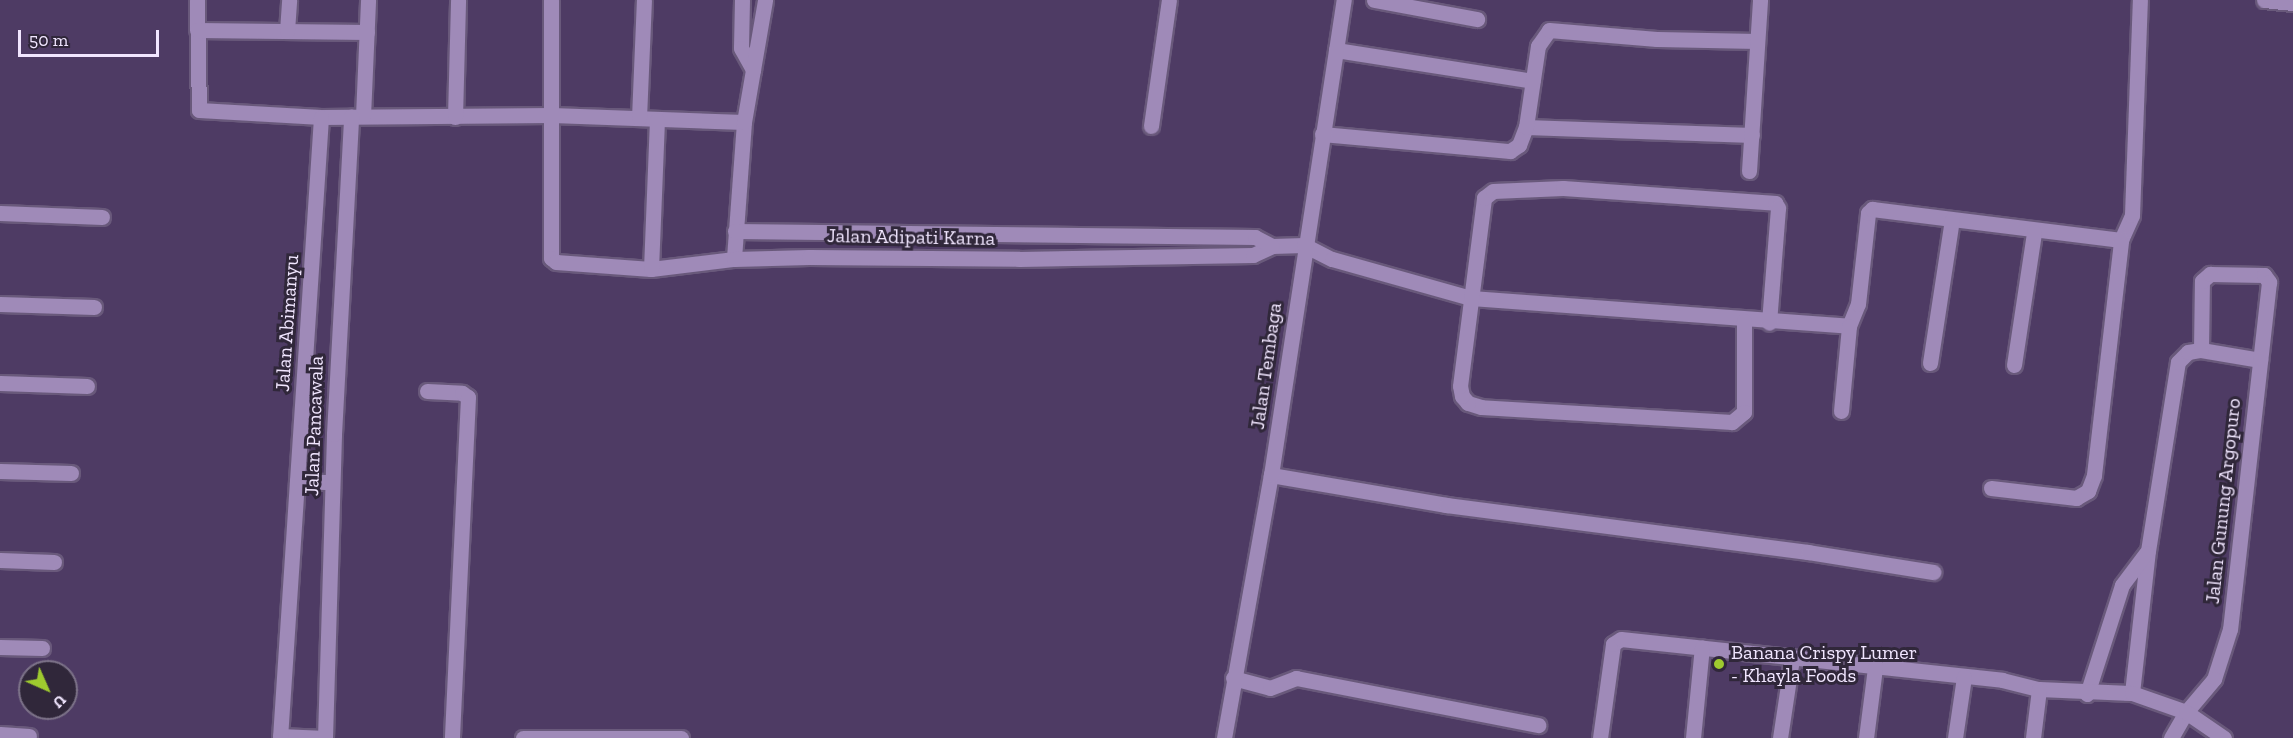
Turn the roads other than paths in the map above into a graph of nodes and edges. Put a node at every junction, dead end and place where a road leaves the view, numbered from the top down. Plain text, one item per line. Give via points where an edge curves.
1 (198, 0) edge
2 (289, 0) edge
3 (368, 0) edge
4 (458, 0) edge
5 (551, 0) edge
6 (644, 0) edge
7 (742, 0) edge
8 (765, 0) edge
9 (1169, 0) edge
10 (1344, 0) edge
11 (1374, 0) edge
12 (1760, 0) edge
13 (2140, 0) edge
14 (2264, 0) edge
15 (2293, 3) edge
16 (1477, 19) dead end
17 (197, 30) junction
18 (288, 31) junction
19 (367, 32) junction
20 (1757, 41) junction
21 (1336, 50) junction
22 (753, 70) junction
23 (1533, 81) junction
24 (552, 115) junction
25 (357, 116) junction
26 (321, 117) junction
27 (455, 117) junction
28 (639, 118) junction
29 (657, 120) junction
30 (744, 122) junction
31 (1151, 126) dead end
32 (1526, 127) junction
33 (1322, 134) junction
34 (1752, 135) junction
35 (1749, 171) dead end
36 (0, 213) edge
37 (102, 217) dead end
38 (1952, 220) junction
39 (735, 231) junction
40 (2034, 232) junction
41 (809, 233) junction
42 (1019, 233) junction
43 (2121, 240) junction
44 (1286, 245) junction
45 (809, 257) junction
46 (734, 259) junction
47 (1019, 260) junction
48 (651, 270) junction
49 (1471, 298) junction
50 (0, 304) edge
51 (94, 307) dead end
52 (1744, 321) junction
53 (1769, 323) junction
54 (1849, 326) junction
55 (2201, 350) junction
56 (2260, 360) junction
57 (1930, 363) dead end
58 (2014, 365) dead end
59 (0, 383) edge
60 (87, 386) dead end
61 (427, 391) dead end
62 (1841, 411) dead end
63 (0, 471) edge
64 (71, 473) dead end
65 (1271, 475) junction
66 (297, 481) junction
67 (332, 482) junction
68 (1990, 488) dead end
69 (2148, 551) junction
70 (0, 560) edge
71 (54, 562) dead end
72 (1933, 572) dead end
73 (2114, 609) junction
74 (2139, 614) junction
75 (0, 647) edge
76 (1702, 647) junction
77 (42, 648) dead end
78 (1792, 659) junction
79 (1875, 668) junction
80 (1964, 677) junction
81 (1233, 678) junction
82 (2039, 689) junction
83 (2132, 693) junction
84 (2087, 694) junction
85 (2186, 712) junction
86 (1538, 725) dead end
87 (0, 734) edge
88 (29, 736) dead end
89 (280, 737) edge
90 (325, 738) edge
91 (452, 738) edge
92 (523, 738) edge
93 (681, 738) edge
94 (1224, 738) edge
95 (1600, 738) edge
96 (1693, 738) edge
97 (1780, 738) edge
98 (1866, 738) edge
99 (1955, 738) edge
100 (2033, 738) edge
101 (2171, 738) edge
102 (2224, 738) edge

1 - 17 street
2 - 18 street
3 - 19 street, Jalan Pancawala
4 - 27 street
5 - 24 street
6 - 28 street
7 - 22 street via 741,48
8 - 22 street
9 - 31 street
10 - 21 street, Jalan Tembaga
11 - 16 street
12 - 20 street
13 - 43 street via 2132,215
14 - 15 street
17 - 18 street
17 - 26 street via 196,107
18 - 19 street
19 - 25 street, Jalan Pancawala
20 - 23 street via 1657,39 1556,28 1540,38
20 - 34 street
21 - 23 street
21 - 33 street, Jalan Tembaga
22 - 30 street
23 - 32 street
24 - 27 street
24 - 28 street
24 - 48 street, Jalan Adipati Karna via 552,258 556,262
25 - 26 street
25 - 27 street
25 - 67 street, Jalan Pancawala
26 - 66 street, Jalan Abimanyu
28 - 29 street
29 - 30 street
29 - 48 street
30 - 39 street
32 - 33 street via 1519,145 1510,151
32 - 34 street
33 - 44 street, Jalan Tembaga
34 - 35 street
36 - 37 street
38 - 40 street
38 - 54 street via 1869,210 1858,303
38 - 57 street
39 - 41 street, Jalan Adipati Karna
39 - 46 street
40 - 43 street
40 - 58 street
41 - 42 street, Jalan Adipati Karna
41 - 45 street
42 - 44 street, Jalan Adipati Karna via 1255,237
42 - 47 street
43 - 68 street via 2094,475 2088,491 2076,498
44 - 47 street, Jalan Adipati Karna via 1253,255
44 - 49 street
44 - 65 street, Jalan Tembaga
45 - 46 street, Jalan Adipati Karna
45 - 47 street, Jalan Adipati Karna
46 - 48 street, Jalan Adipati Karna
49 - 52 street
49 - 52 street via 1460,386 1468,403 1481,407 1732,423 1744,412
49 - 53 street via 1484,198 1493,191 1563,188 1733,198 1769,202 1778,208
50 - 51 street
52 - 53 street
53 - 54 street
54 - 62 street
55 - 56 street
55 - 56 street, Jalan Gunung Argopuro via 2202,281 2207,276 2259,274 2269,282
55 - 69 street via 2188,352 2178,362
56 - 85 street, Jalan Gunung Argopuro via 2230,629 2214,679
59 - 60 street
61 - 91 street via 462,393 468,398
63 - 64 street
65 - 72 street via 1446,505
65 - 81 street, Jalan Tembaga
66 - 67 street
66 - 89 street, Jalan Abimanyu
67 - 90 street, Jalan Pancawala
69 - 73 street via 2122,585
69 - 74 street
70 - 71 street
73 - 74 street
73 - 84 street
74 - 83 street
75 - 77 street
76 - 78 street
76 - 95 street via 1617,641
76 - 96 street
78 - 79 street
78 - 97 street
79 - 80 street
79 - 98 street
80 - 82 street via 2002,680
80 - 99 street
81 - 86 street via 1270,688 1296,678
81 - 94 street, Jalan Tembaga
82 - 84 street
82 - 100 street
83 - 84 street
83 - 85 street
85 - 101 street, Jalan Gunung Argopuro
85 - 102 street
87 - 88 street
89 - 90 street
92 - 93 street

